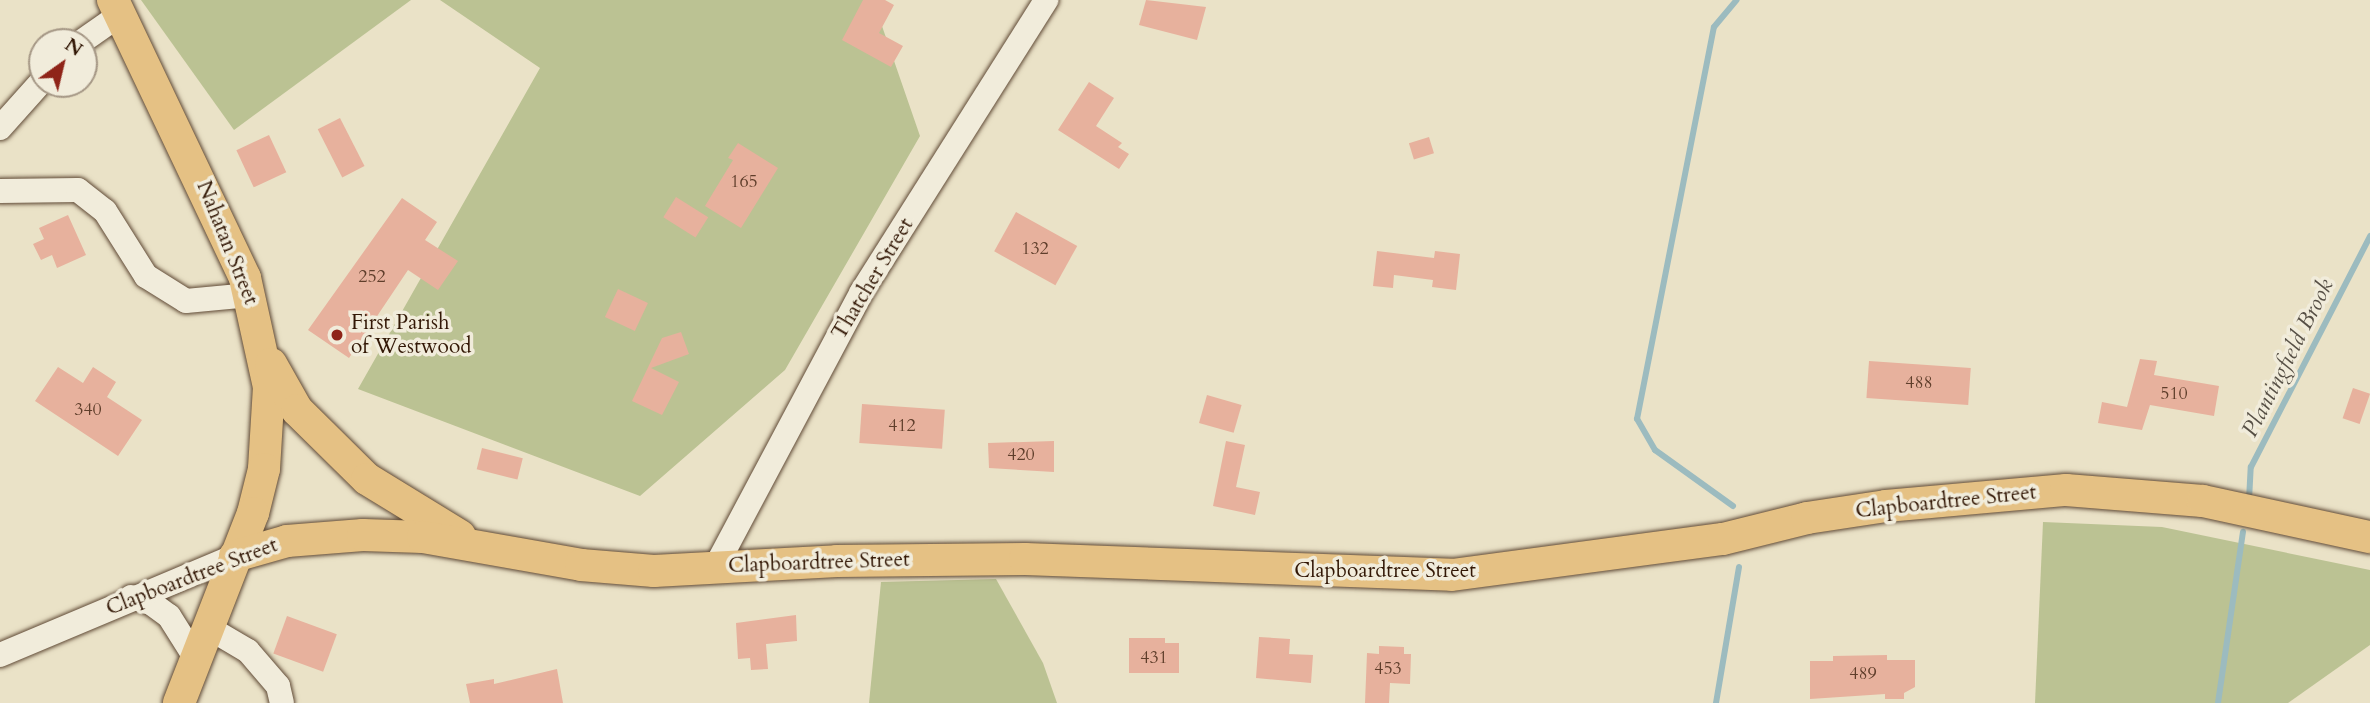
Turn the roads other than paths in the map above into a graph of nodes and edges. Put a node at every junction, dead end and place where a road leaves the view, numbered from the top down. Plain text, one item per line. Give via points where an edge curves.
1 (1046, 0) edge
2 (117, 7) edge
3 (95, 28) edge
4 (28, 97) edge
5 (0, 128) edge
6 (0, 191) edge
7 (250, 295) junction
8 (264, 347) junction
9 (2370, 537) edge
10 (476, 545) junction
11 (235, 556) junction
12 (716, 566) junction
13 (131, 597) junction
14 (209, 628) junction
15 (0, 655) edge
16 (196, 659) junction
17 (179, 703) edge
18 (282, 703) edge

1 - 12 street, Thatcher Street via 861,293
2 - 3 street
2 - 7 main road, Nahatan Street via 223,225
4 - 5 street
6 - 7 street via 78,190 105,211 146,276 186,301
7 - 8 main road, Nahatan Street
8 - 10 main road, Clapboardtree Street via 297,410 367,479
8 - 11 main road, Nahatan Street via 269,413 264,469
9 - 12 main road, Clapboardtree Street via 2203,501 2066,490 1886,506 1807,518 1723,539 1452,575 1024,559
10 - 11 main road, Clapboardtree Street via 363,535 287,541
10 - 12 main road, Clapboardtree Street via 593,566 654,571
11 - 13 street, Clapboardtree Street
11 - 14 main road, Nahatan Street
13 - 15 street, Clapboardtree Street
13 - 16 street via 151,603 169,616
14 - 16 main road, Nahatan Street
14 - 18 street via 248,650 278,686
16 - 17 main road, Nahatan Street

